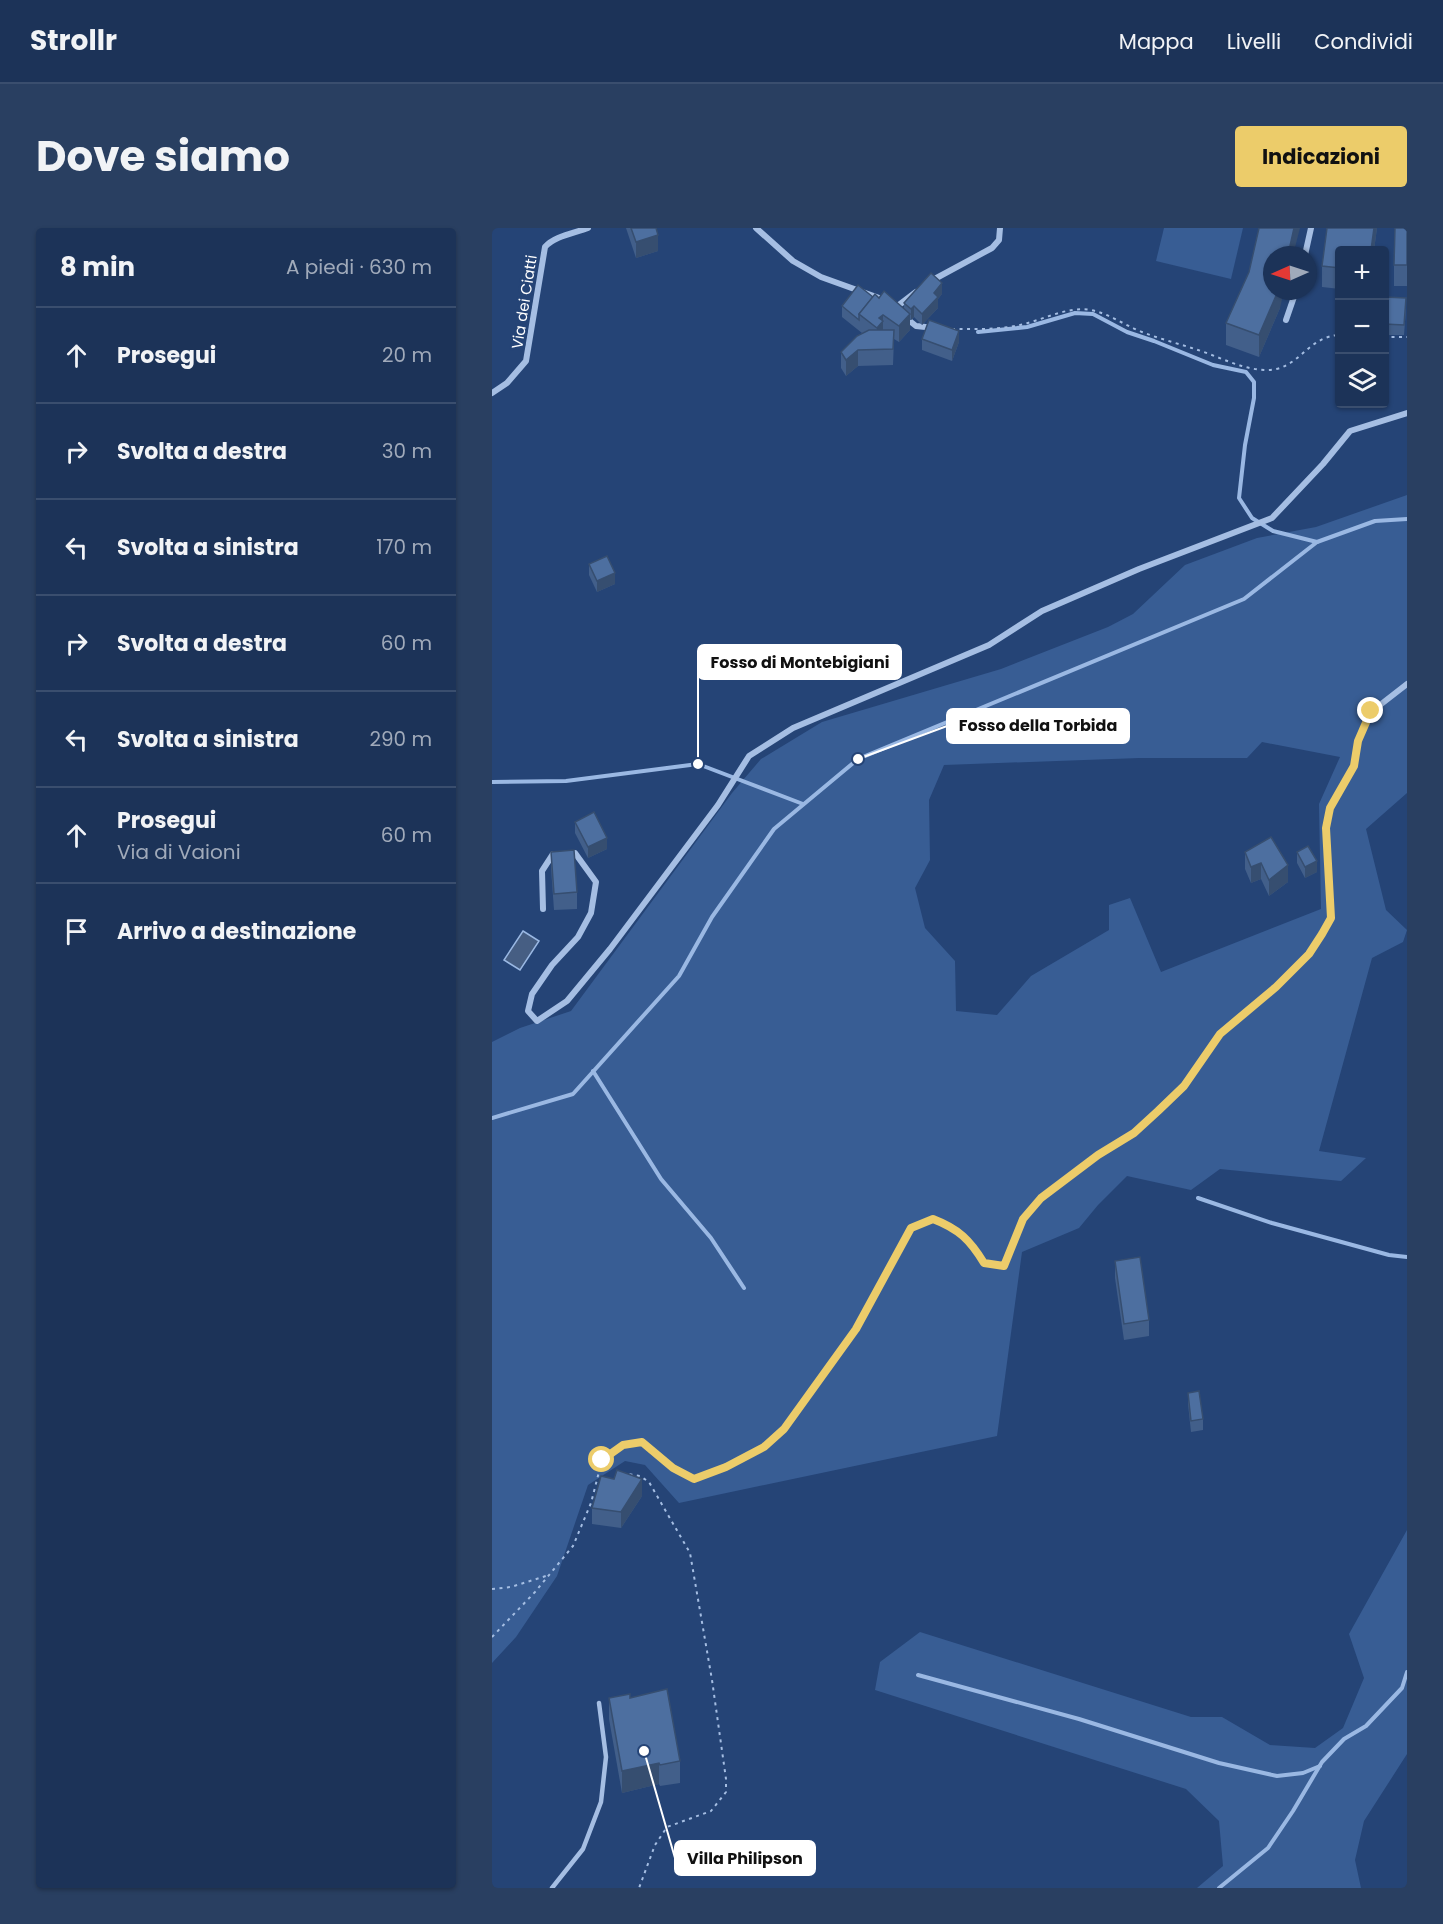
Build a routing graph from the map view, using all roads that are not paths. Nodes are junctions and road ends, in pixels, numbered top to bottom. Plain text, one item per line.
1 (588, 228) edge
2 (756, 228) edge
3 (1000, 228) edge
4 (1311, 228) edge
5 (1307, 246) edge
6 (1293, 300) edge
7 (895, 308) junction
8 (1287, 320) dead end
9 (952, 329) edge
10 (492, 393) edge
11 (1407, 413) edge
12 (1407, 684) edge
13 (543, 909) dead end
14 (1134, 1133) road end
15 (599, 1703) dead end
16 (552, 1888) edge

1 - 10 street, Via dei Ciatti
2 - 7 street
3 - 7 street
4 - 5 street
6 - 8 street
7 - 9 street
11 - 13 street
12 - 14 street
15 - 16 lane

